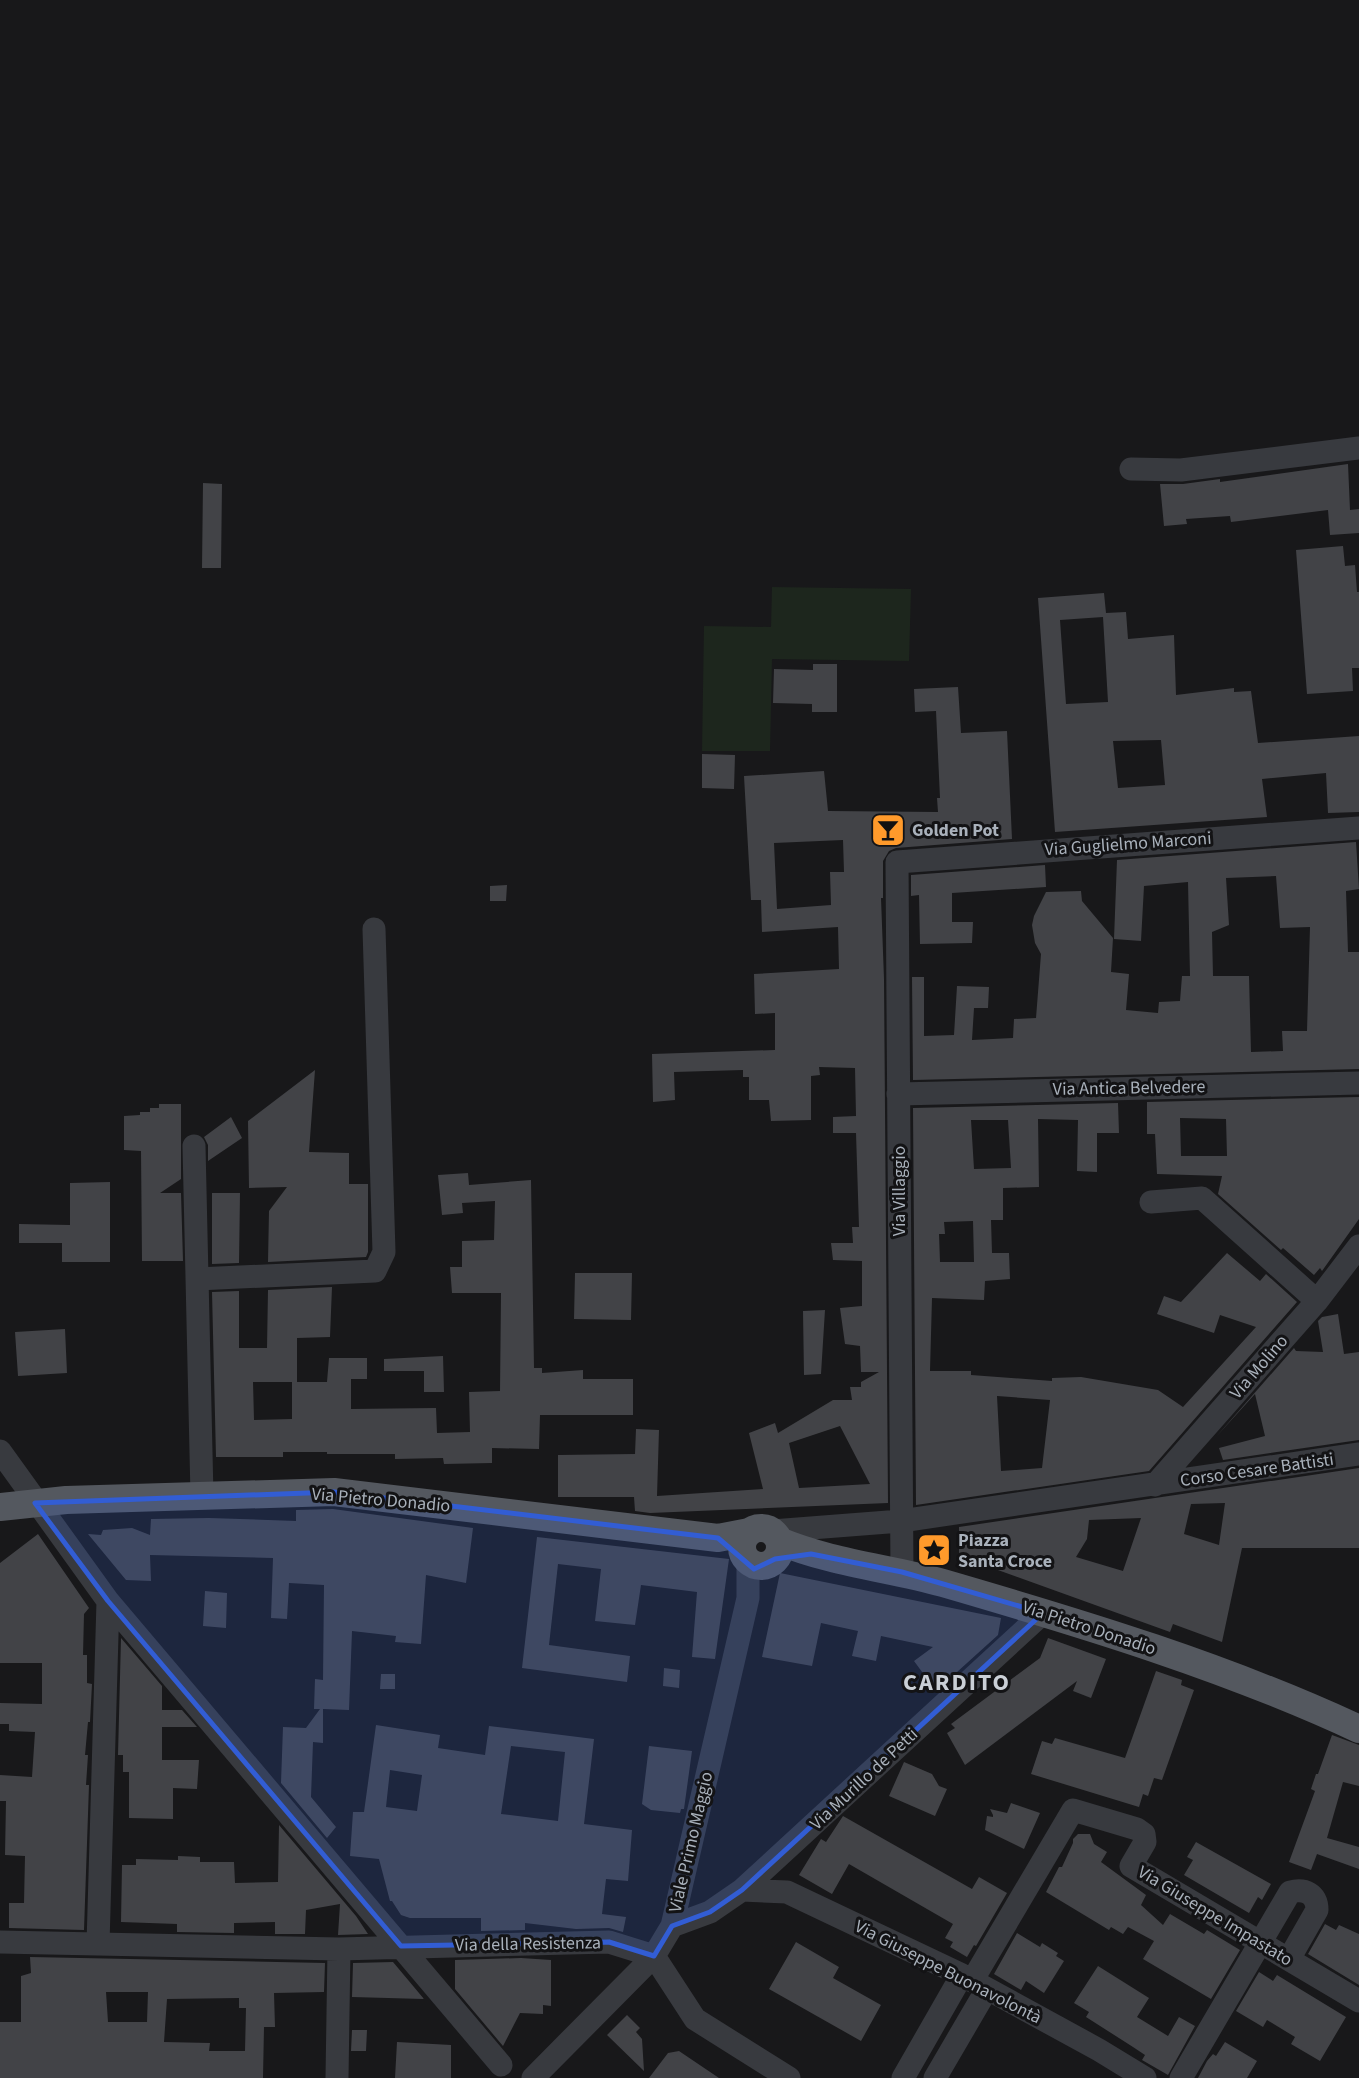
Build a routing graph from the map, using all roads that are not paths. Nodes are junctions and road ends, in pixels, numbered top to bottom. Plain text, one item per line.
1 (1359, 448) edge
2 (1131, 469) dead end
3 (1359, 828) edge
4 (897, 862) joint
5 (374, 929) dead end
6 (1359, 1083) edge
7 (898, 1094) junction
8 (194, 1146) dead end
9 (1152, 1202) dead end
10 (1359, 1246) edge
11 (197, 1279) junction
12 (1317, 1301) junction
13 (0, 1451) edge
14 (1359, 1454) edge
15 (1155, 1485) junction
16 (202, 1496) junction
17 (35, 1503) junction
18 (0, 1507) edge
19 (901, 1521) junction
20 (762, 1549) junction
21 (902, 1572) junction
22 (108, 1601) junction
23 (1043, 1613) junction
24 (1359, 1729) edge
25 (742, 1890) junction
26 (672, 1926) junction
27 (0, 1942) edge
28 (1260, 1943) junction
29 (98, 1944) junction
30 (401, 1946) junction
31 (339, 1949) junction
32 (654, 1956) junction
33 (1289, 1959) junction
34 (973, 1982) junction
35 (1359, 2001) edge
36 (501, 2065) dead end
37 (337, 2078) edge
38 (533, 2078) edge
39 (789, 2078) edge
40 (903, 2078) edge
41 (935, 2078) edge
42 (1145, 2078) edge
43 (1181, 2078) edge

1 - 2 street
3 - 4 street, Via Guglielmo Marconi
4 - 7 street, Via Villaggio
5 - 11 street
6 - 7 street, Via Antica Belvedere
7 - 19 street, Via Villaggio
8 - 11 street
9 - 12 street
10 - 12 street, Via Molino
11 - 16 street
12 - 15 street, Via Molino
13 - 17 street
14 - 15 street, Corso Cesare Battisti
15 - 19 street, Corso Cesare Battisti
16 - 17 main road, Via Pietro Donadio
16 - 20 main road, Via Pietro Donadio
17 - 18 main road, Via Pietro Donadio
17 - 22 street
19 - 20 street, Corso Cesare Battisti
19 - 21 street, Via Villaggio
20 - 21 main road, Via Pietro Donadio
20 - 26 street, Viale Primo Maggio
21 - 23 main road, Via Pietro Donadio
22 - 29 street
22 - 30 street
23 - 24 main road, Via Pietro Donadio
23 - 25 street, Via Murillo de Petti
25 - 26 street, Via Murillo de Petti
25 - 34 street, Via Giuseppe Buonavolontà
26 - 32 street, Viale Primo Maggio
27 - 29 street, Via della Resistenza
28 - 33 street, Via Giuseppe Impastato
28 - 33 street
28 - 34 street, Via Giuseppe Impastato
28 - 43 street
29 - 31 street, Via della Resistenza
30 - 31 street, Via della Resistenza
30 - 32 street, Via della Resistenza
30 - 36 street
31 - 37 street
32 - 38 street, Viale Primo Maggio
32 - 39 street
33 - 35 street, Via Giuseppe Impastato
34 - 40 street
34 - 41 street
34 - 42 street, Via Giuseppe Buonavolontà

